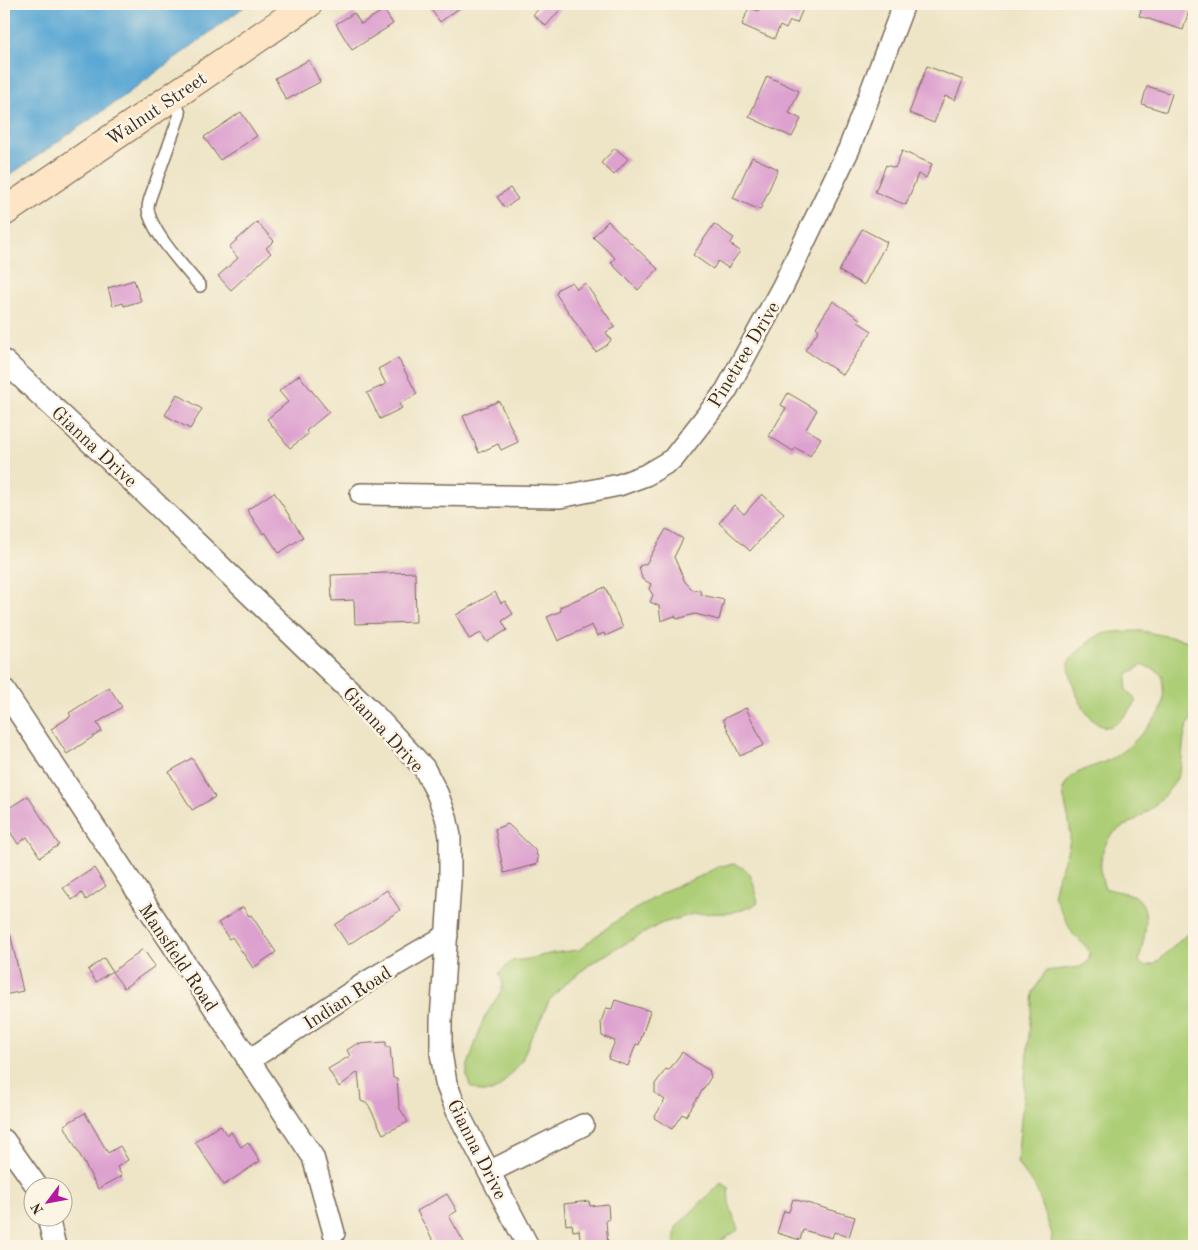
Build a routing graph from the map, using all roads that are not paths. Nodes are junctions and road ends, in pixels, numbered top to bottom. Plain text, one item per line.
1 (308, 4) edge
2 (904, 4) edge
3 (174, 96) junction
4 (4, 212) edge
5 (200, 286) dead end
6 (4, 361) edge
7 (361, 494) dead end
8 (4, 690) edge
9 (447, 935) junction
10 (248, 1061) junction
11 (583, 1125) dead end
12 (4, 1140) edge
13 (489, 1172) junction
14 (31, 1178) edge
15 (50, 1228) edge
16 (334, 1233) dead end
17 (55, 1246) edge
18 (528, 1246) edge

1 - 3 main road, Walnut Street
2 - 7 street, Pinetree Drive
3 - 4 main road, Walnut Street
3 - 5 lane
6 - 9 street, Gianna Drive
8 - 10 street, Mansfield Road
9 - 10 street, Indian Road
9 - 13 street, Gianna Drive
10 - 16 street, Mansfield Road
11 - 13 street
12 - 14 street
13 - 18 street, Gianna Drive
15 - 17 street

